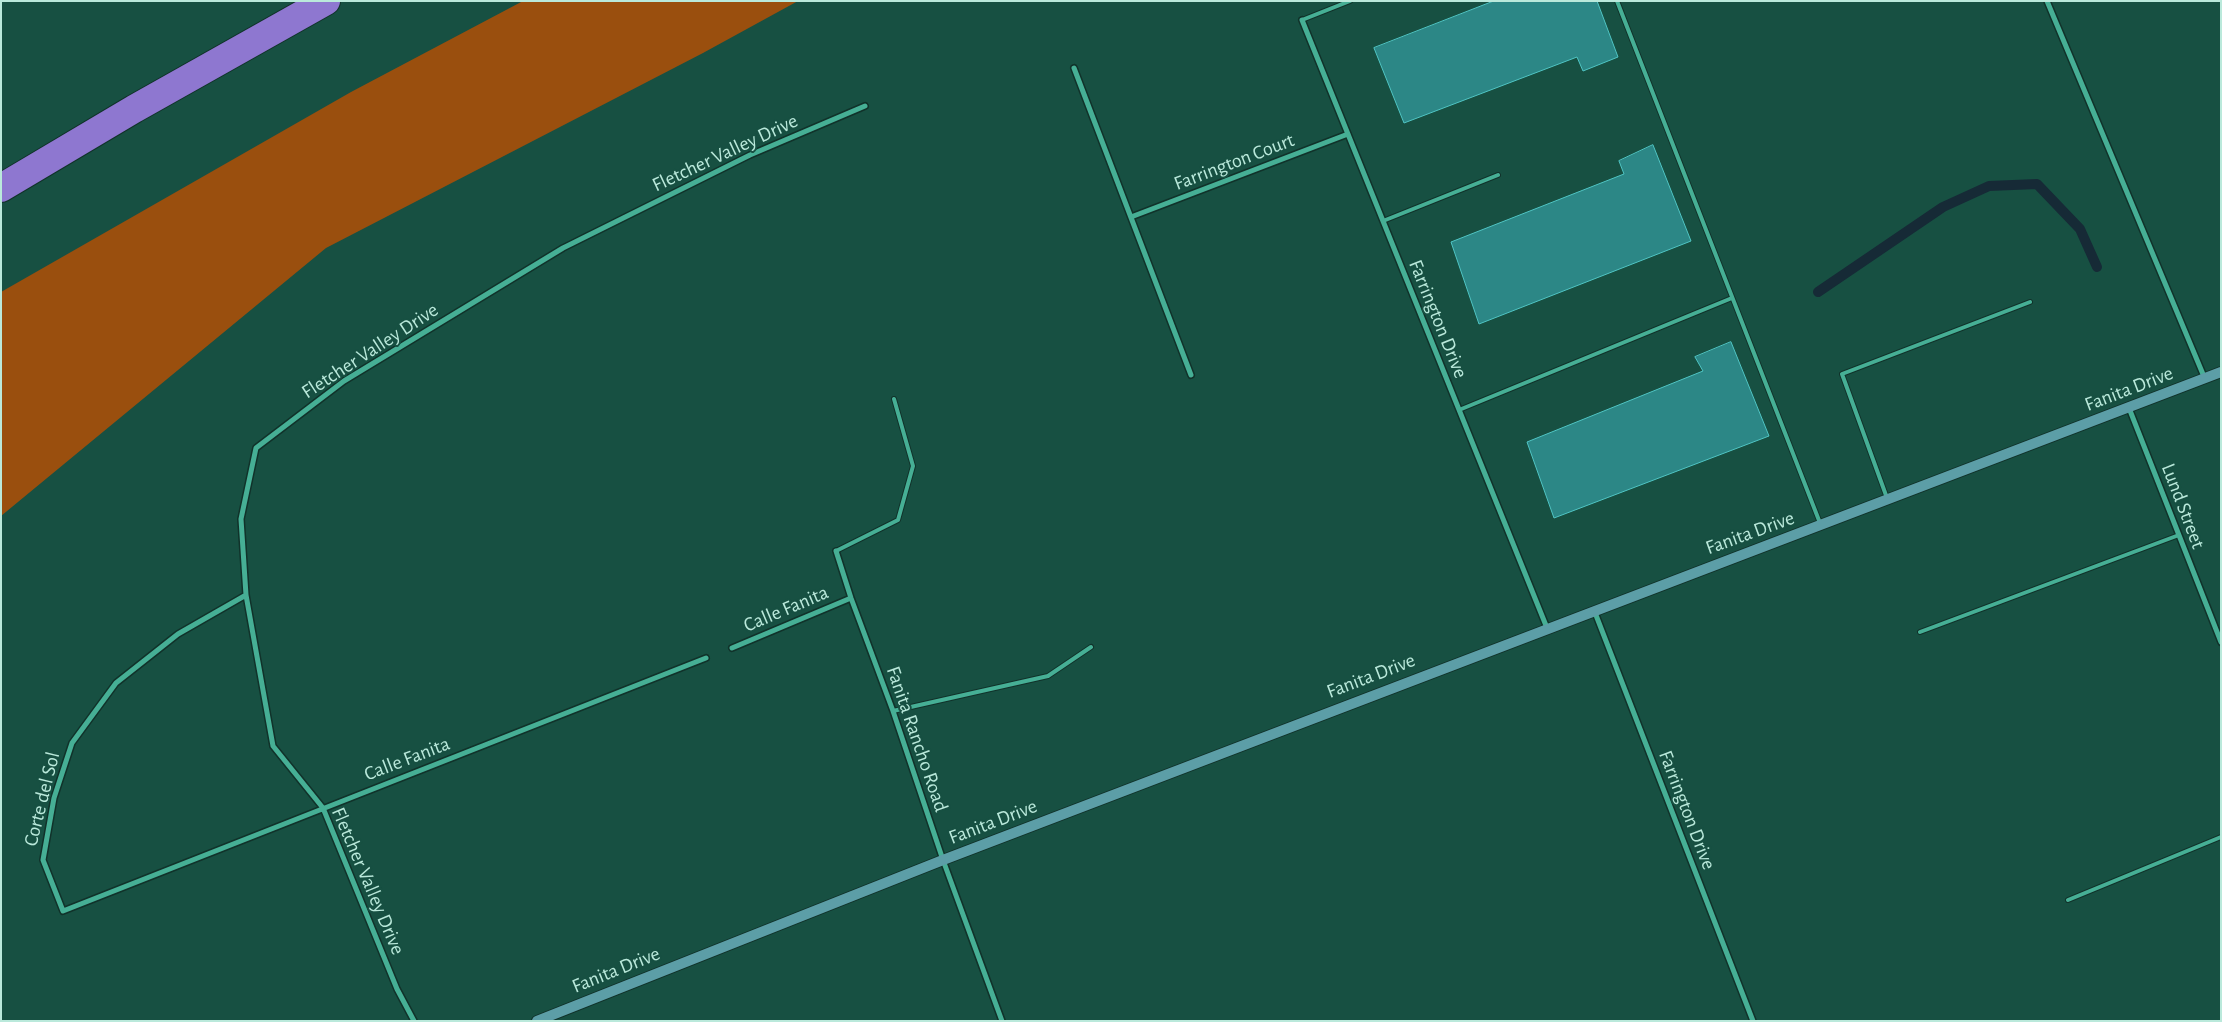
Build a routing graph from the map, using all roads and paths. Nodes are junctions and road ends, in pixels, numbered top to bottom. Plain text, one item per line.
1 (326, 1) edge
2 (1350, 1) edge
3 (1617, 1) edge
4 (2047, 1) edge
5 (1302, 20) joint
6 (1074, 68) dead end
7 (865, 106) dead end
8 (1348, 134) junction
9 (1498, 176) dead end
10 (1, 188) edge
11 (1131, 217) junction
12 (1382, 221) junction
13 (1732, 298) junction
14 (2030, 302) dead end
15 (2221, 372) edge
16 (1191, 375) dead end
17 (2204, 379) junction
18 (894, 399) dead end
19 (2129, 408) junction
20 (1459, 410) junction
21 (1888, 500) junction
22 (1821, 525) junction
23 (2179, 535) junction
24 (836, 551) joint
25 (246, 595) junction
26 (851, 598) junction
27 (1594, 610) junction
28 (1546, 628) junction
29 (1920, 632) dead end
30 (2221, 642) edge
31 (1091, 647) dead end
32 (732, 648) dead end
33 (706, 658) dead end
34 (893, 711) junction
35 (323, 808) junction
36 (2221, 838) edge
37 (943, 860) junction
38 (2068, 900) dead end
39 (62, 911) joint
40 (414, 1021) edge
41 (537, 1021) edge
42 (1002, 1021) edge
43 (1753, 1021) edge

1 - 10 highway
2 - 5 lane
3 - 13 lane
4 - 17 street
5 - 8 street, Farrington Drive
6 - 11 street
7 - 25 street, Fletcher Valley Drive
8 - 11 street, Farrington Court
8 - 12 street, Farrington Drive
9 - 12 lane
11 - 16 street
12 - 20 street, Farrington Drive
13 - 20 lane
13 - 22 lane
14 - 21 lane
15 - 17 main road, Fanita Drive
17 - 19 main road, Fanita Drive
18 - 24 lane
19 - 21 main road, Fanita Drive
19 - 23 street, Lund Street
20 - 28 street, Farrington Drive
21 - 22 main road, Fanita Drive
22 - 27 main road, Fanita Drive
23 - 29 lane
23 - 30 street, Lund Street
24 - 26 street, Fanita Rancho Road
25 - 35 street, Fletcher Valley Drive
25 - 39 street, Corte del Sol
26 - 32 street, Calle Fanita
26 - 34 street, Fanita Rancho Road
27 - 28 main road, Fanita Drive
27 - 43 street, Farrington Drive
28 - 37 main road, Fanita Drive
31 - 34 lane
33 - 35 street, Calle Fanita
34 - 37 street, Fanita Rancho Road
35 - 39 street, Calle Fanita
35 - 40 street, Fletcher Valley Drive
36 - 38 lane
37 - 41 main road, Fanita Drive
37 - 42 street, Fanita Rancho Road

